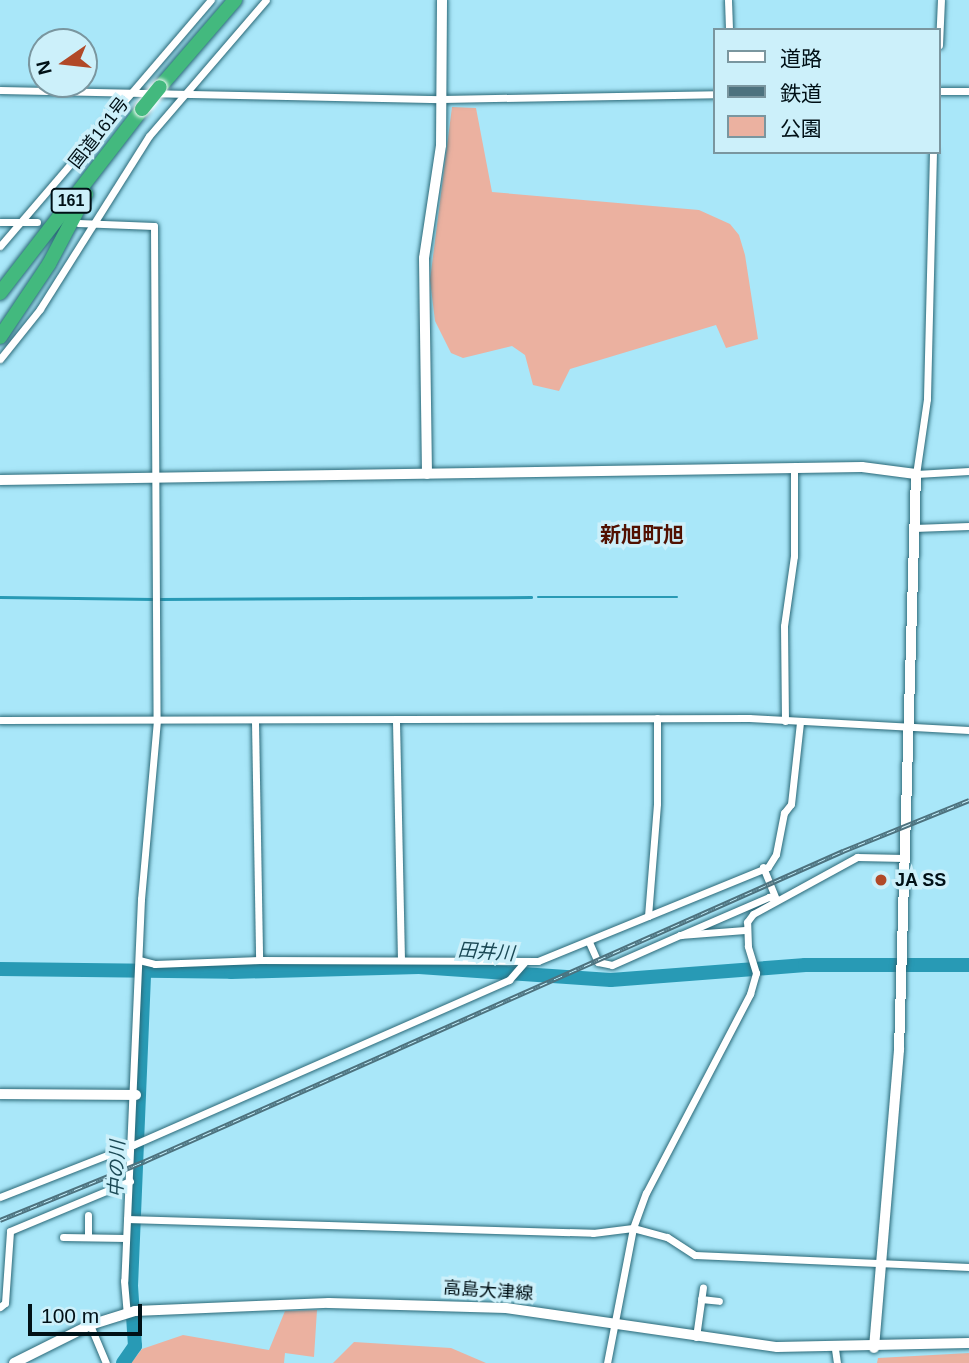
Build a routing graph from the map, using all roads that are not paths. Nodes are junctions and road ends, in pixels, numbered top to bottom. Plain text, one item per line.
1 (211, 0) edge
2 (235, 0) edge
3 (266, 0) edge
4 (442, 0) edge
5 (728, 0) edge
6 (941, 0) edge
7 (729, 28) edge
8 (940, 28) edge
9 (0, 90) edge
10 (941, 91) edge
11 (969, 91) edge
12 (132, 92) junction
13 (183, 93) junction
14 (713, 94) edge
15 (442, 99) junction
16 (113, 146) junction
17 (933, 154) edge
18 (0, 222) edge
19 (20, 222) junction
20 (37, 222) dead end
21 (78, 223) dead end
22 (90, 224) junction
23 (0, 246) edge
24 (0, 281) edge
25 (0, 293) edge
26 (0, 337) edge
27 (0, 359) edge
28 (794, 467) junction
29 (969, 471) edge
30 (427, 474) junction
31 (916, 474) junction
32 (155, 478) junction
33 (0, 480) edge
34 (969, 526) edge
35 (914, 528) junction
36 (657, 718) junction
37 (0, 720) edge
38 (158, 720) junction
39 (785, 720) junction
40 (396, 721) junction
41 (255, 722) junction
42 (800, 723) junction
43 (906, 726) junction
44 (969, 730) edge
45 (904, 858) junction
46 (763, 867) junction
47 (776, 900) junction
48 (648, 916) junction
49 (745, 930) junction
50 (680, 935) junction
51 (589, 942) junction
52 (139, 960) junction
53 (259, 960) junction
54 (401, 960) junction
55 (522, 965) junction
56 (0, 1094) edge
57 (136, 1095) junction
58 (133, 1145) junction
59 (130, 1181) junction
60 (0, 1197) edge
61 (88, 1215) dead end
62 (127, 1219) junction
63 (633, 1228) junction
64 (63, 1237) dead end
65 (88, 1237) junction
66 (126, 1238) junction
67 (880, 1262) junction
68 (969, 1267) edge
69 (703, 1287) dead end
70 (701, 1299) junction
71 (719, 1301) dead end
72 (0, 1307) edge
73 (130, 1312) junction
74 (615, 1324) junction
75 (90, 1325) junction
76 (696, 1338) junction
77 (969, 1343) edge
78 (874, 1348) junction
79 (835, 1349) junction
80 (14, 1363) edge
81 (106, 1363) edge
82 (607, 1363) edge
83 (837, 1363) edge

1 - 12 street
2 - 16 highway, 国道161号 / 161, bridge
3 - 13 street
4 - 15 street
5 - 7 street
6 - 8 street
9 - 12 street
10 - 11 street
12 - 13 street
12 - 19 street
13 - 15 street
13 - 22 street
14 - 15 street
15 - 30 street
16 - 24 highway
16 - 25 highway, 国道161号 / 161
16 - 26 highway
17 - 31 street
18 - 19 street
19 - 20 street
19 - 23 street
21 - 22 street
22 - 27 street
22 - 32 street
28 - 30 street
28 - 31 street
28 - 39 street
29 - 31 street
30 - 32 street
31 - 35 street
32 - 33 street
32 - 38 street
34 - 35 street
35 - 43 street
36 - 39 street
36 - 40 street
36 - 48 street
37 - 38 street
38 - 41 street
38 - 52 street
39 - 42 street
40 - 41 street
40 - 54 street
41 - 53 street
42 - 43 street
42 - 46 street
43 - 44 street
43 - 45 street
45 - 47 street
45 - 67 street
46 - 47 street
46 - 48 street
47 - 49 street
47 - 50 street
48 - 51 street
49 - 50 street
49 - 63 street
50 - 51 street
51 - 55 street
52 - 53 street
52 - 57 street
53 - 54 street
54 - 55 street
55 - 58 street
56 - 57 street
57 - 58 street
58 - 59 street
58 - 60 street
59 - 62 street
59 - 72 street
61 - 65 street
62 - 63 street
62 - 66 street
63 - 67 street
63 - 74 street
64 - 65 street
65 - 66 street
66 - 73 street
67 - 68 street
67 - 78 street
69 - 70 street
70 - 71 street
70 - 76 street
73 - 74 street, 高島大津線
73 - 75 street, 高島大津線
74 - 76 street, 高島大津線
74 - 82 street
75 - 80 street, 高島大津線
75 - 81 street
76 - 79 street, 高島大津線
77 - 78 street, 高島大津線
78 - 79 street, 高島大津線
79 - 83 street

